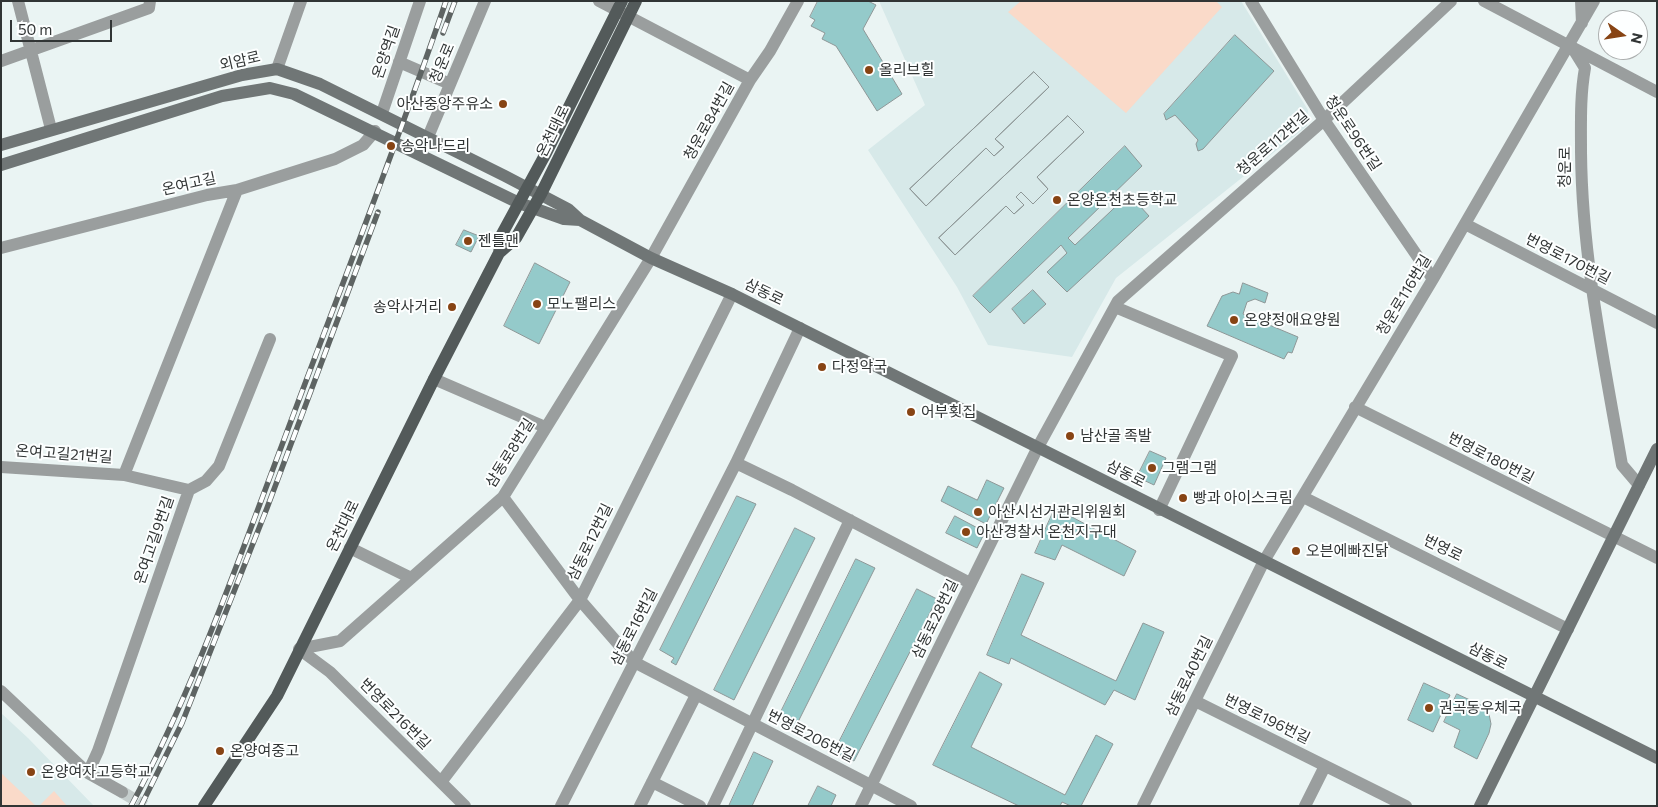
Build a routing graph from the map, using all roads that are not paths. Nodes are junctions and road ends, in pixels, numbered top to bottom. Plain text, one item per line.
1 (18, 1) edge
2 (150, 1) edge
3 (301, 1) edge
4 (420, 1) edge
5 (485, 1) edge
6 (599, 1) edge
7 (636, 1) edge
8 (798, 1) edge
9 (1250, 1) edge
10 (1451, 1) edge
11 (1484, 1) edge
12 (1581, 1) edge
13 (1594, 1) edge
14 (623, 9) edge
15 (1582, 22) junction
16 (1570, 46) junction
17 (31, 50) junction
18 (1, 61) edge
19 (399, 62) junction
20 (277, 69) junction
21 (750, 80) junction
22 (450, 84) junction
23 (1657, 92) edge
24 (382, 113) junction
25 (1324, 120) junction
26 (52, 129) junction
27 (375, 132) junction
28 (428, 138) junction
29 (1, 145) edge
30 (1, 165) edge
31 (528, 188) junction
32 (237, 190) junction
33 (541, 194) junction
34 (519, 203) junction
35 (533, 209) junction
36 (580, 220) junction
37 (1465, 224) junction
38 (1, 248) edge
39 (499, 253) junction
40 (651, 258) junction
41 (1432, 279) junction
42 (1591, 289) junction
43 (732, 294) junction
44 (1115, 307) junction
45 (1657, 323) edge
46 (800, 328) junction
47 (270, 339) dead end
48 (434, 379) junction
49 (1355, 408) junction
50 (546, 427) junction
51 (1038, 447) junction
52 (1657, 449) edge
53 (736, 464) junction
54 (1, 467) edge
55 (124, 474) junction
56 (1639, 485) junction
57 (189, 490) junction
58 (503, 497) junction
59 (1303, 497) junction
60 (1160, 510) junction
61 (850, 520) junction
62 (1613, 537) junction
63 (350, 548) junction
64 (1657, 558) edge
65 (1264, 561) junction
66 (411, 578) junction
67 (970, 583) junction
68 (580, 600) junction
69 (1568, 628) junction
70 (299, 649) junction
71 (634, 662) junction
72 (1, 691) edge
73 (696, 695) junction
74 (1534, 697) junction
75 (1194, 701) junction
76 (752, 724) junction
77 (1657, 758) edge
78 (1325, 766) junction
79 (88, 773) junction
80 (442, 782) junction
81 (652, 782) junction
82 (871, 785) junction
83 (122, 792) tunnel mouth
84 (204, 806) edge
85 (465, 806) edge
86 (561, 806) edge
87 (640, 806) edge
88 (700, 806) edge
89 (713, 806) edge
90 (861, 806) edge
91 (911, 806) edge
92 (1143, 806) edge
93 (1305, 806) edge
94 (1406, 806) edge
95 (1480, 806) edge

1 - 17 street
2 - 17 street
3 - 20 street
4 - 19 street, 온양역길
5 - 22 street, 청운로
6 - 14 street
7 - 14 main road, 온천대로
8 - 21 street, 청운로84번길
9 - 25 street, 청운로96번길
10 - 25 street, 청운로112번길
11 - 16 street
12 - 15 street
13 - 15 street, 청운로116번길
14 - 21 street
14 - 31 main road, 온천대로
14 - 33 main road, 온천대로
15 - 16 street, 청운로116번길
16 - 23 street
16 - 37 street, 청운로116번길
16 - 42 street, 청운로
17 - 18 street
17 - 26 street
19 - 22 street
19 - 24 street, 온양역길
20 - 24 street, 외암로
20 - 26 street, 외암로
21 - 40 street, 청운로84번길
22 - 28 street, 청운로
24 - 28 street, 외암로
25 - 41 street, 청운로96번길
25 - 44 street, 청운로112번길
26 - 29 street, 외암로
27 - 30 street, 외암로
27 - 32 street, 온여고길
27 - 34 street, 외암로
28 - 31 street, 외암로
31 - 33 street, 외암로
31 - 34 main road, 온천대로
32 - 38 street, 온여고길
32 - 55 street
33 - 35 main road, 온천대로
33 - 36 street, 삼동로
34 - 35 street, 외암로
34 - 39 main road, 온천대로
35 - 36 street, 삼동로
35 - 39 main road, 온천대로
36 - 40 street, 삼동로
37 - 41 street, 청운로116번길
37 - 42 street, 번영로170번길
39 - 48 main road, 온천대로
40 - 43 street, 삼동로
40 - 50 street, 삼동로8번길
41 - 49 street, 청운로116번길
42 - 45 street, 번영로170번길
42 - 56 street
43 - 46 street, 삼동로
43 - 68 street, 삼동로12번길
44 - 51 street, 청운로112번길
44 - 60 street
46 - 51 street, 삼동로
46 - 53 street, 삼동로16번길
47 - 57 street
48 - 50 street
48 - 63 main road, 온천대로
49 - 59 street, 청운로116번길
49 - 62 street, 번영로180번길
50 - 58 street, 삼동로8번길
51 - 60 street, 삼동로
51 - 67 street, 삼동로28번길
52 - 56 street
53 - 61 street
53 - 71 street, 삼동로16번길
54 - 55 street, 온여고길21번길
55 - 57 street, 온여고길9번길
56 - 62 street
57 - 79 street, 온여고길9번길
58 - 66 street, 삼동로8번길
58 - 68 street, 번영로206번길
59 - 65 street, 청운로116번길
59 - 69 street, 번영로
60 - 65 street, 삼동로
61 - 67 street
61 - 76 street
62 - 64 street, 번영로180번길
62 - 69 street
63 - 66 street
63 - 70 main road, 온천대로
65 - 74 street, 삼동로
65 - 75 street, 삼동로40번길
66 - 70 street, 삼동로8번길
67 - 82 street, 삼동로28번길
68 - 71 street, 번영로206번길
68 - 80 street, 삼동로12번길
69 - 74 street
70 - 80 street, 번영로216번길
70 - 84 main road, 온천대로
71 - 73 street, 번영로206번길
71 - 86 street, 삼동로16번길
72 - 79 street
73 - 76 street, 번영로206번길
73 - 81 street
74 - 77 street, 삼동로
74 - 95 street
75 - 78 street, 번영로196번길
75 - 92 street, 삼동로40번길
76 - 82 street, 번영로206번길
76 - 89 street
78 - 93 street
78 - 94 street, 번영로196번길
79 - 83 street
80 - 85 street, 번영로216번길
81 - 87 street
81 - 88 street
82 - 90 street, 삼동로28번길
82 - 91 street, 번영로206번길

